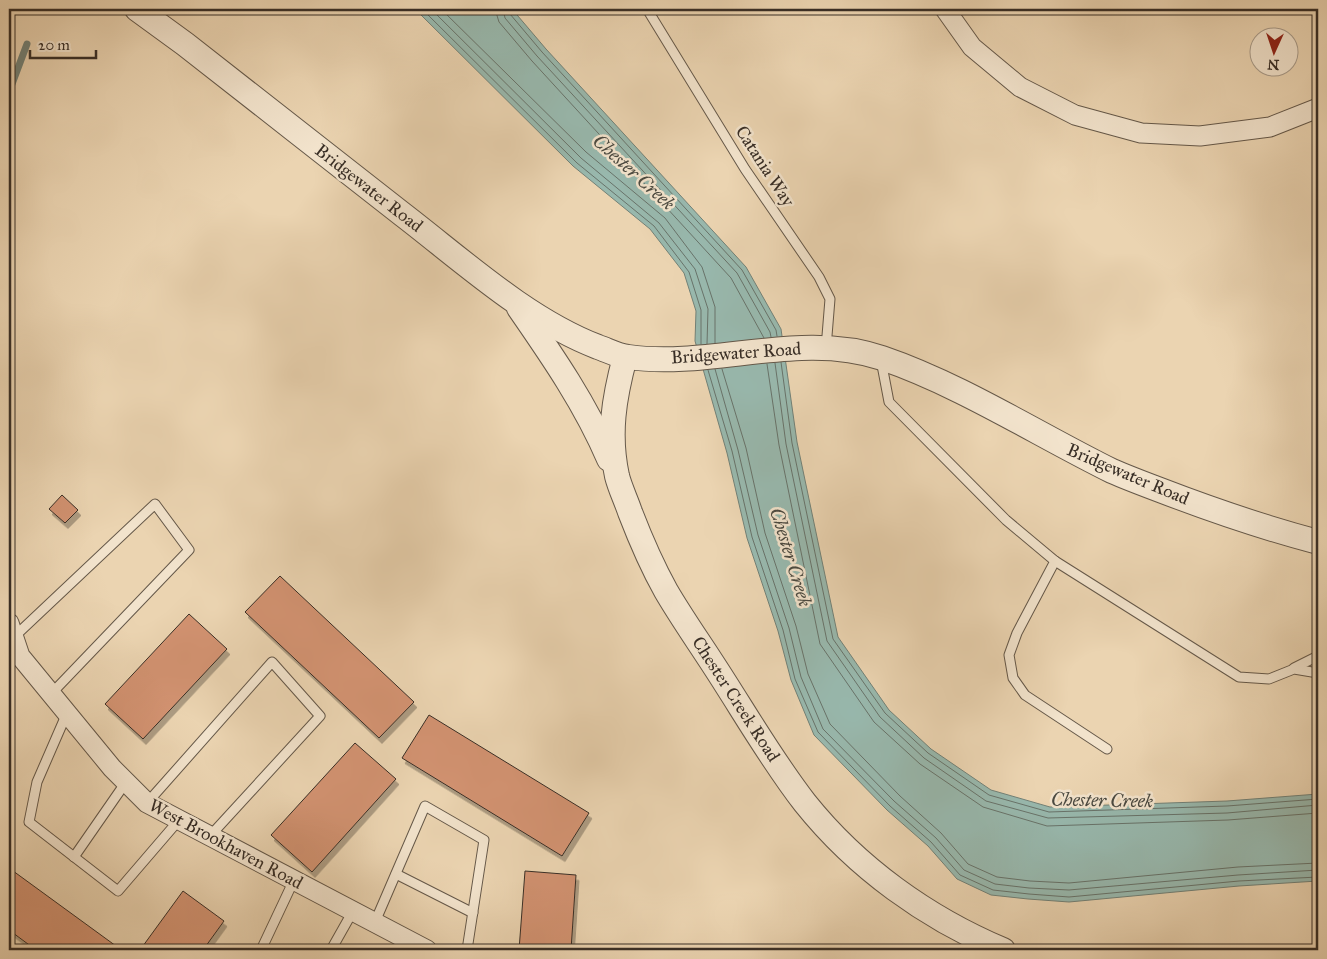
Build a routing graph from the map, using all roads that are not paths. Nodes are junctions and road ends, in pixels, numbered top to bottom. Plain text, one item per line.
1 (137, 9) edge
2 (647, 9) edge
3 (945, 9) edge
4 (1318, 108) edge
5 (514, 301) junction
6 (826, 348) junction
7 (625, 357) junction
8 (880, 357) junction
9 (617, 478) junction
10 (1318, 542) edge
11 (1056, 561) junction
12 (11, 630) edge
13 (1318, 656) edge
14 (1294, 668) junction
15 (1318, 673) edge
16 (51, 694) junction
17 (67, 713) junction
18 (1107, 749) dead end
19 (126, 782) junction
20 (147, 803) junction
21 (178, 820) junction
22 (210, 836) junction
23 (74, 857) junction
24 (396, 874) junction
25 (294, 880) junction
26 (353, 911) junction
27 (473, 913) junction
28 (375, 922) junction
29 (402, 944) edge
30 (261, 950) edge
31 (331, 950) edge
32 (427, 950) edge
33 (467, 950) edge
34 (1003, 950) edge

1 - 5 street, Bridgewater Road
2 - 6 lane, Catania Way
3 - 4 street
5 - 7 street, Bridgewater Road
5 - 9 street
6 - 7 street, Bridgewater Road
6 - 8 street, Bridgewater Road
7 - 9 street, Chester Creek Road
8 - 10 street, Bridgewater Road
8 - 11 lane
9 - 34 street, Chester Creek Road
11 - 14 lane
11 - 18 lane
12 - 16 street, West Brookhaven Road
12 - 16 lane
13 - 14 lane
14 - 15 lane
16 - 17 street, West Brookhaven Road
17 - 19 street, West Brookhaven Road
17 - 23 lane
19 - 20 street, West Brookhaven Road
19 - 23 lane
20 - 21 street, West Brookhaven Road
20 - 22 lane
21 - 22 street, West Brookhaven Road
21 - 23 lane
22 - 25 street, West Brookhaven Road
24 - 27 lane
24 - 27 lane
24 - 28 lane
25 - 26 street, West Brookhaven Road
25 - 30 lane
26 - 28 street, West Brookhaven Road
26 - 31 lane
27 - 33 lane
28 - 29 street, West Brookhaven Road
29 - 32 street, West Brookhaven Road

